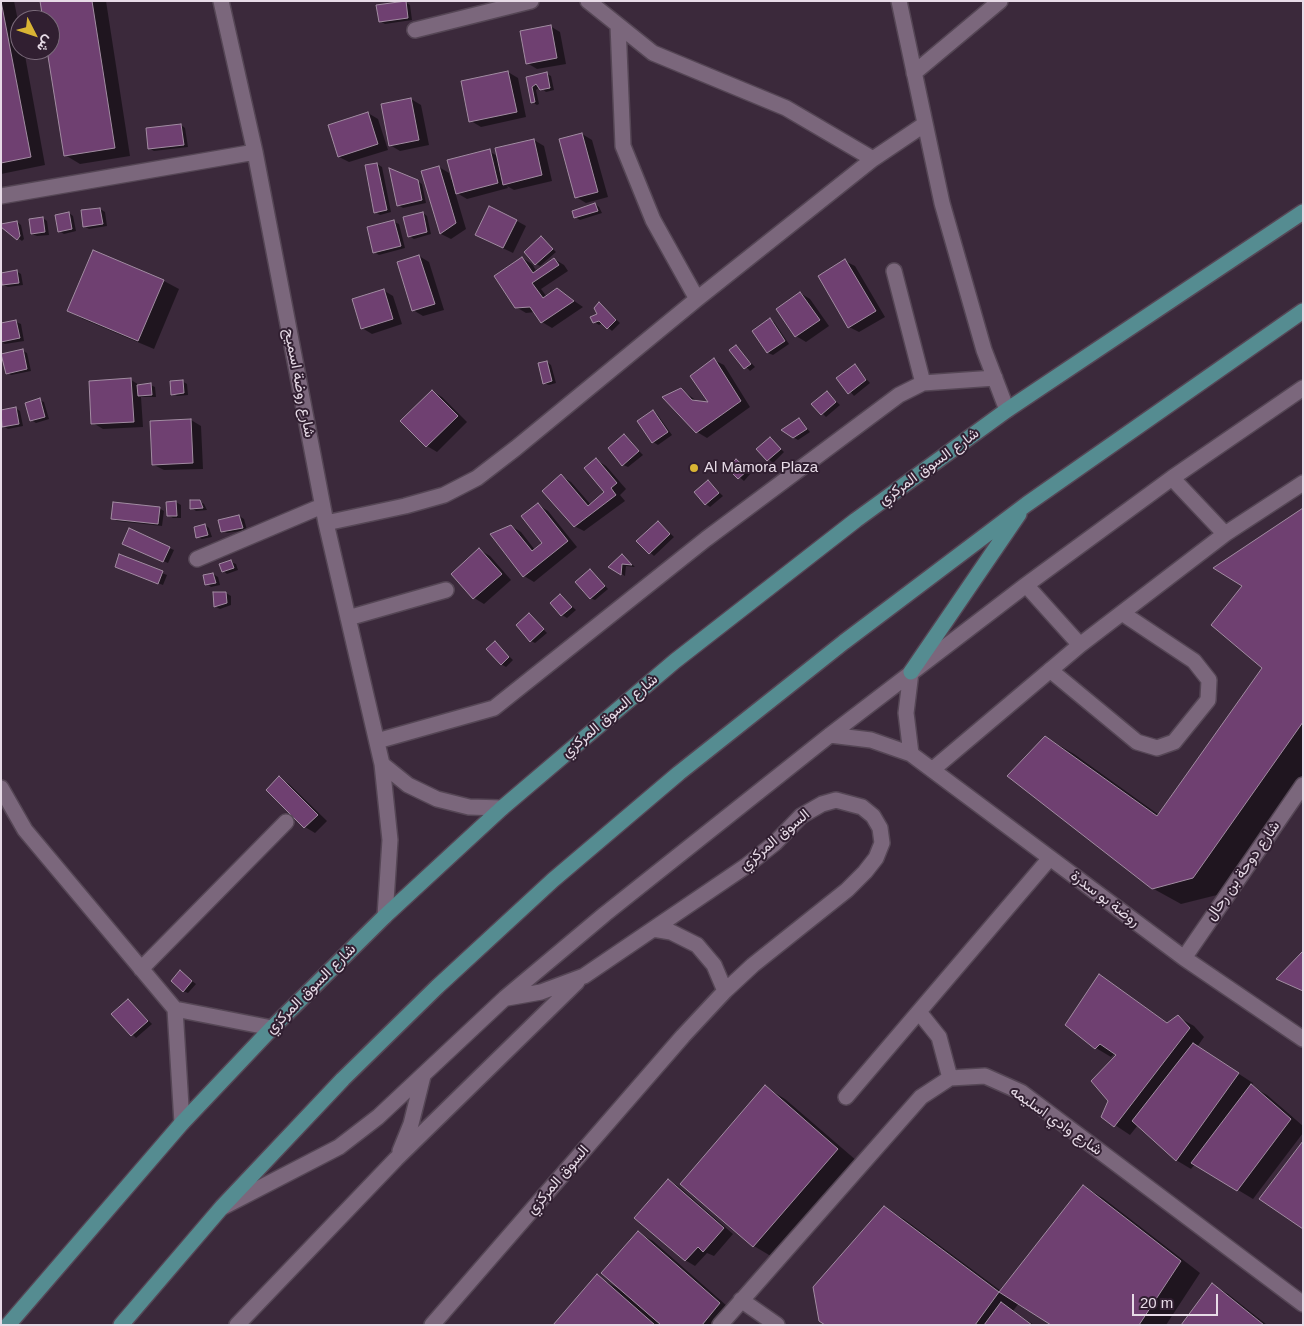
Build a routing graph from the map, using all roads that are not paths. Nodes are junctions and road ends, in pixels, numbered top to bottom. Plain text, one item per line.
1 (221, 1) edge
2 (531, 1) edge
3 (588, 1) edge
4 (899, 1) edge
5 (1000, 1) edge
6 (618, 25) junction
7 (415, 30) dead end
8 (914, 73) junction
9 (925, 124) junction
10 (256, 152) junction
11 (873, 160) junction
12 (1, 196) edge
13 (1303, 212) edge
14 (894, 271) dead end
15 (697, 299) junction
16 (1303, 311) edge
17 (995, 378) junction
18 (923, 383) junction
19 (1303, 388) edge
20 (1007, 410) junction
21 (1172, 478) junction
22 (1303, 483) edge
23 (1026, 504) junction
24 (322, 506) junction
25 (326, 523) junction
26 (1225, 534) junction
27 (197, 558) dead end
28 (1026, 584) junction
29 (446, 590) dead end
30 (1122, 613) junction
31 (348, 618) junction
32 (1080, 645) junction
33 (1050, 670) junction
34 (911, 672) junction
35 (830, 735) junction
36 (377, 741) junction
37 (911, 754) junction
38 (382, 764) junction
39 (932, 770) junction
40 (1303, 785) edge
41 (1, 788) edge
42 (502, 808) junction
43 (286, 822) dead end
44 (1050, 858) junction
45 (385, 916) junction
46 (653, 930) junction
47 (1184, 958) junction
48 (141, 969) junction
49 (584, 976) junction
50 (725, 991) junction
51 (505, 998) junction
52 (175, 1009) junction
53 (919, 1012) junction
54 (272, 1028) junction
55 (1303, 1039) edge
56 (423, 1076) junction
57 (950, 1078) junction
58 (846, 1097) dead end
59 (182, 1123) junction
60 (396, 1159) junction
61 (222, 1207) junction
62 (741, 1300) junction
63 (1303, 1304) edge
64 (8, 1325) edge
65 (121, 1325) edge
66 (237, 1325) edge
67 (432, 1325) edge
68 (720, 1325) edge
69 (776, 1325) edge

1 - 10 street, شارع روضة اسميح
2 - 7 street
3 - 6 street
4 - 8 street
5 - 8 street
6 - 11 street
6 - 15 street
8 - 9 street
9 - 11 street
9 - 17 street
10 - 12 street
10 - 24 street, شارع روضة اسميح
11 - 15 street
13 - 20 main road, شارع السوق المركزي
14 - 18 street
15 - 25 street
16 - 23 main road
17 - 18 street
17 - 20 street
18 - 36 street
19 - 21 street
20 - 42 main road, شارع السوق المركزي
21 - 26 street
21 - 28 street
22 - 26 street
23 - 34 main road
23 - 61 main road
24 - 25 street, شارع روضة اسميح
24 - 27 street
25 - 31 street, شارع روضة اسميح
26 - 30 street
28 - 32 street
28 - 34 street
29 - 31 street
30 - 32 street
30 - 33 street
31 - 36 street, شارع روضة اسميح
32 - 33 street
33 - 39 street
34 - 35 street
34 - 37 street
35 - 37 street, روضة بو سدرة
35 - 51 street
36 - 38 street, شارع روضة اسميح
37 - 39 street, روضة بو سدرة
38 - 42 street
38 - 45 street, شارع روضة اسميح
39 - 44 street, روضة بو سدرة
40 - 47 street, شارع دوحة بن رحال
41 - 48 street
42 - 45 main road, شارع السوق المركزي
43 - 48 street
44 - 47 street, روضة بو سدرة
44 - 53 street
45 - 54 main road, شارع السوق المركزي
46 - 49 street, السوق المركزي
46 - 50 street
46 - 50 street, السوق المركزي
47 - 55 street, روضة بو سدرة
48 - 52 street
49 - 51 street, السوق المركزي
49 - 60 street
50 - 67 street, السوق المركزي
51 - 56 street
52 - 54 street
52 - 59 street
53 - 57 street
53 - 58 street
54 - 59 main road, شارع السوق المركزي
56 - 60 street
56 - 61 street
57 - 62 street
57 - 63 street, شارع وادي اسليمه
59 - 64 main road, شارع السوق المركزي
60 - 66 street
61 - 65 main road
62 - 68 street
62 - 69 street

